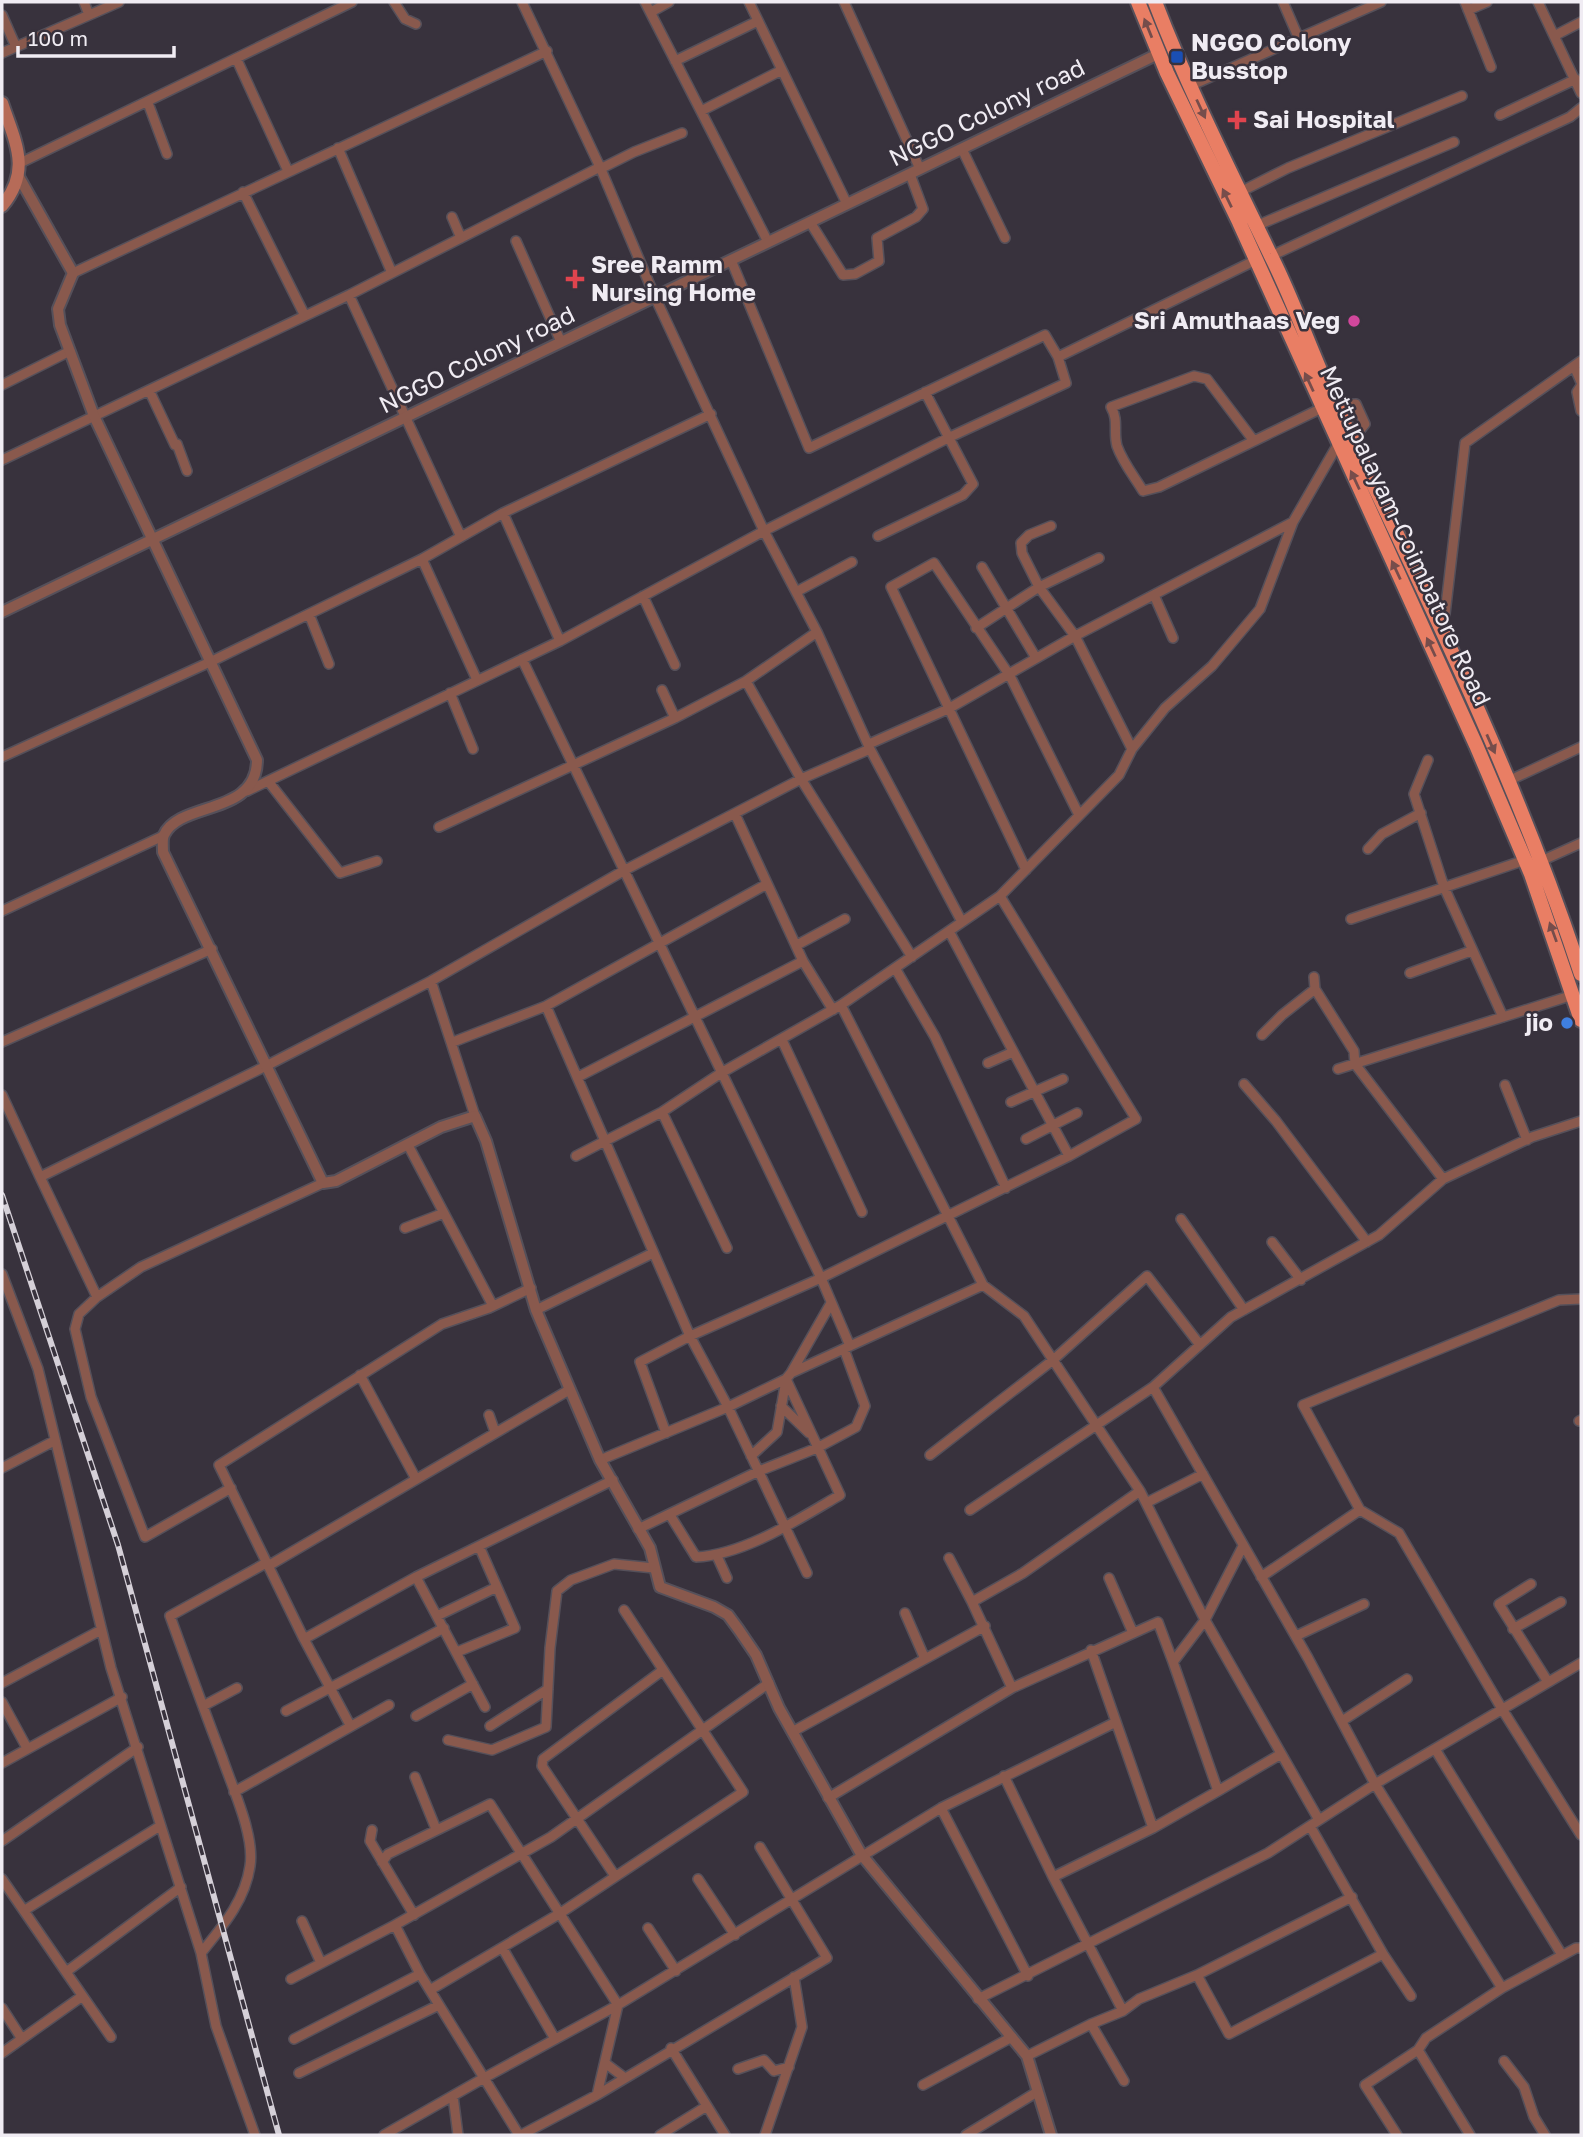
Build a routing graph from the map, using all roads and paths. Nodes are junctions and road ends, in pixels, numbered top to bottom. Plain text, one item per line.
1 (84, 2) edge
2 (120, 2) edge
3 (352, 2) edge
4 (394, 2) edge
5 (522, 2) edge
6 (645, 2) edge
7 (669, 2) edge
8 (749, 2) edge
9 (845, 2) edge
10 (1138, 2) edge
11 (1155, 2) edge
12 (1283, 2) edge
13 (1381, 2) edge
14 (1487, 2) edge
15 (1538, 2) edge
16 (1467, 6) edge
17 (651, 12) junction
18 (2, 15) edge
19 (89, 15) junction
20 (758, 20) junction
21 (1581, 22) edge
22 (416, 24) dead end
23 (1556, 35) junction
24 (1299, 38) junction
25 (16, 47) junction
26 (1172, 47) junction
27 (547, 51) junction
28 (2, 54) edge
29 (1158, 54) junction
30 (237, 60) junction
31 (676, 61) junction
32 (1491, 67) dead end
33 (782, 70) junction
34 (1190, 86) junction
35 (1579, 86) edge
36 (1462, 96) dead end
37 (2, 103) edge
38 (148, 103) junction
39 (1581, 108) edge
40 (701, 111) junction
41 (1500, 115) dead end
42 (681, 133) dead end
43 (1454, 142) dead end
44 (338, 148) junction
45 (962, 149) junction
46 (167, 154) dead end
47 (20, 163) junction
48 (600, 168) junction
49 (288, 171) junction
50 (915, 171) junction
51 (19, 177) junction
52 (243, 192) junction
53 (1240, 192) junction
54 (847, 204) junction
55 (2, 206) edge
56 (452, 218) dead end
57 (810, 222) junction
58 (1256, 226) junction
59 (461, 238) junction
60 (1005, 239) dead end
61 (516, 241) dead end
62 (768, 242) junction
63 (1271, 256) junction
64 (730, 260) junction
65 (1256, 260) junction
66 (73, 273) junction
67 (392, 274) junction
68 (349, 295) junction
69 (654, 297) junction
70 (305, 316) junction
71 (561, 342) junction
72 (70, 351) junction
73 (1058, 357) junction
74 (1578, 363) edge
75 (1581, 384) edge
76 (2, 385) edge
77 (149, 390) junction
78 (925, 392) junction
79 (1329, 407) junction
80 (1581, 411) edge
81 (711, 414) junction
82 (94, 416) junction
83 (404, 418) junction
84 (950, 437) junction
85 (1254, 441) junction
86 (1345, 442) junction
87 (2, 460) edge
88 (187, 471) dead end
89 (503, 513) junction
90 (1293, 522) junction
91 (1051, 526) dead end
92 (764, 531) junction
93 (878, 536) dead end
94 (461, 537) junction
95 (152, 541) junction
96 (1099, 558) dead end
97 (422, 559) junction
98 (852, 562) dead end
99 (982, 567) dead end
100 (1039, 587) junction
101 (796, 592) junction
102 (1154, 595) junction
103 (643, 596) junction
104 (1006, 607) junction
105 (2, 612) edge
106 (309, 614) junction
107 (976, 628) junction
108 (817, 632) junction
109 (1075, 636) junction
110 (1443, 636) junction
111 (1173, 638) dead end
112 (560, 640) junction
113 (1037, 658) junction
114 (522, 659) junction
115 (210, 662) junction
116 (329, 664) dead end
117 (675, 665) dead end
118 (1010, 676) junction
119 (477, 680) junction
120 (746, 681) junction
121 (662, 690) dead end
122 (450, 693) junction
123 (948, 709) junction
124 (675, 718) junction
125 (869, 746) junction
126 (1581, 747) edge
127 (473, 749) dead end
128 (1132, 749) junction
129 (2, 757) edge
130 (1428, 760) dead end
131 (574, 765) junction
132 (801, 779) junction
133 (268, 781) junction
134 (1508, 781) junction
135 (247, 791) junction
136 (1421, 813) junction
137 (735, 814) junction
138 (1079, 815) junction
139 (439, 828) dead end
140 (163, 836) junction
141 (1581, 843) edge
142 (1368, 849) dead end
143 (1525, 860) junction
144 (377, 861) dead end
145 (1541, 861) junction
146 (625, 870) junction
147 (1026, 870) junction
148 (767, 884) junction
149 (1444, 887) junction
150 (1000, 896) junction
151 (2, 911) edge
152 (845, 919) dead end
153 (1351, 919) dead end
154 (962, 922) junction
155 (948, 932) junction
156 (658, 944) junction
157 (797, 945) junction
158 (212, 949) junction
159 (1471, 951) junction
160 (912, 957) junction
161 (1569, 958) junction
162 (803, 961) junction
163 (895, 968) junction
164 (1410, 973) dead end
165 (1581, 974) edge
166 (1314, 977) dead end
167 (431, 981) junction
168 (1315, 989) junction
169 (1575, 989) edge
170 (546, 1006) junction
171 (837, 1008) junction
172 (694, 1017) junction
173 (1503, 1017) junction
174 (1581, 1020) edge
175 (1262, 1035) dead end
176 (782, 1040) junction
177 (2, 1042) edge
178 (453, 1042) junction
179 (1013, 1052) junction
180 (988, 1063) dead end
181 (1355, 1064) junction
182 (268, 1065) junction
183 (1338, 1069) dead end
184 (722, 1073) junction
185 (578, 1077) junction
186 (1063, 1079) dead end
187 (1244, 1084) dead end
188 (1505, 1085) dead end
189 (1034, 1091) junction
190 (2, 1095) edge
191 (1011, 1102) dead end
192 (662, 1112) junction
193 (1077, 1113) dead end
194 (475, 1116) junction
195 (1581, 1121) edge
196 (1053, 1127) junction
197 (1026, 1139) dead end
198 (1527, 1140) junction
199 (605, 1141) junction
200 (408, 1145) junction
201 (576, 1156) dead end
202 (1069, 1156) junction
203 (40, 1177) junction
204 (1443, 1179) junction
205 (323, 1183) junction
206 (1006, 1188) junction
207 (862, 1212) dead end
208 (444, 1213) junction
209 (947, 1216) junction
210 (1181, 1219) dead end
211 (405, 1228) dead end
212 (1272, 1242) dead end
213 (1367, 1242) junction
214 (727, 1248) dead end
215 (653, 1253) junction
216 (2, 1275) edge
217 (821, 1278) junction
218 (1301, 1280) junction
219 (983, 1284) junction
220 (531, 1289) junction
221 (97, 1297) junction
222 (1581, 1299) edge
223 (831, 1303) junction
224 (493, 1306) junction
225 (536, 1310) junction
226 (1244, 1310) junction
227 (690, 1336) junction
228 (1200, 1345) junction
229 (847, 1348) junction
230 (1053, 1360) junction
231 (360, 1374) junction
232 (789, 1376) junction
233 (1153, 1387) junction
234 (569, 1390) junction
235 (781, 1406) junction
236 (728, 1407) junction
237 (489, 1415) dead end
238 (1096, 1427) junction
239 (495, 1432) junction
240 (666, 1433) junction
241 (813, 1437) junction
242 (54, 1441) junction
243 (817, 1448) junction
244 (930, 1455) dead end
245 (751, 1456) junction
246 (600, 1460) junction
247 (2, 1468) edge
248 (759, 1471) junction
249 (1203, 1474) junction
250 (416, 1479) junction
251 (612, 1480) junction
252 (231, 1488) junction
253 (1140, 1491) junction
254 (1146, 1503) junction
255 (970, 1510) dead end
256 (1360, 1510) junction
257 (670, 1515) junction
258 (786, 1527) junction
259 (638, 1530) junction
260 (479, 1546) junction
261 (1243, 1546) junction
262 (717, 1556) junction
263 (948, 1558) dead end
264 (267, 1564) junction
265 (654, 1568) junction
266 (807, 1573) dead end
267 (416, 1577) junction
268 (1262, 1577) junction
269 (727, 1578) dead end
270 (1110, 1578) dead end
271 (1531, 1584) dead end
272 (497, 1587) junction
273 (972, 1602) junction
274 (1561, 1602) dead end
275 (1364, 1604) dead end
276 (624, 1610) dead end
277 (905, 1613) dead end
278 (437, 1616) junction
279 (1205, 1620) junction
280 (985, 1626) junction
281 (444, 1628) junction
282 (1513, 1629) junction
283 (101, 1630) junction
284 (1133, 1633) junction
285 (1296, 1636) junction
286 (304, 1639) junction
287 (1091, 1650) junction
288 (457, 1652) junction
289 (925, 1659) junction
290 (1173, 1662) junction
291 (1581, 1663) edge
292 (663, 1670) junction
293 (1407, 1679) dead end
294 (2, 1682) edge
295 (1548, 1682) junction
296 (769, 1683) junction
297 (473, 1685) junction
298 (237, 1688) dead end
299 (330, 1688) junction
300 (1012, 1688) junction
301 (548, 1689) junction
302 (122, 1697) junction
303 (2, 1702) edge
304 (389, 1705) dead end
305 (203, 1706) junction
306 (485, 1707) dead end
307 (1502, 1709) junction
308 (286, 1712) dead end
309 (416, 1717) dead end
310 (1342, 1721) junction
311 (1116, 1722) junction
312 (350, 1725) junction
313 (490, 1726) dead end
314 (703, 1730) junction
315 (792, 1732) junction
316 (448, 1740) dead end
317 (138, 1747) junction
318 (27, 1748) junction
319 (1435, 1749) junction
320 (1281, 1754) junction
321 (2, 1763) edge
322 (1004, 1776) junction
323 (415, 1777) dead end
324 (1375, 1784) junction
325 (1218, 1791) junction
326 (234, 1792) junction
327 (828, 1798) junction
328 (941, 1808) junction
329 (577, 1819) junction
330 (1314, 1823) junction
331 (160, 1826) junction
332 (1153, 1828) junction
333 (436, 1829) junction
334 (1580, 1829) edge
335 (372, 1830) dead end
336 (2, 1841) edge
337 (760, 1847) dead end
338 (861, 1854) junction
339 (521, 1855) junction
340 (382, 1862) junction
341 (615, 1876) junction
342 (1054, 1877) junction
343 (2, 1879) edge
344 (698, 1879) dead end
345 (181, 1887) junction
346 (1352, 1897) junction
347 (791, 1899) junction
348 (25, 1910) junction
349 (414, 1914) junction
350 (559, 1914) junction
351 (302, 1921) dead end
352 (396, 1925) junction
353 (648, 1928) dead end
354 (735, 1935) junction
355 (1087, 1944) junction
356 (1581, 1948) edge
357 (503, 1949) junction
358 (201, 1953) junction
359 (1384, 1954) junction
360 (1562, 1955) junction
361 (321, 1963) junction
362 (676, 1971) junction
363 (66, 1972) junction
364 (420, 1974) junction
365 (1197, 1975) junction
366 (1028, 1976) junction
367 (794, 1977) junction
368 (291, 1979) dead end
369 (1502, 1988) junction
370 (430, 1990) junction
371 (1411, 1996) dead end
372 (81, 1997) junction
373 (978, 1999) junction
374 (439, 2005) junction
375 (618, 2005) junction
376 (2, 2008) edge
377 (1124, 2011) junction
378 (1091, 2024) junction
379 (111, 2037) dead end
380 (1012, 2037) junction
381 (22, 2039) junction
382 (293, 2039) dead end
383 (555, 2039) junction
384 (671, 2048) junction
385 (1418, 2050) junction
386 (2, 2053) edge
387 (1027, 2056) junction
388 (1504, 2061) dead end
389 (605, 2063) junction
390 (789, 2067) junction
391 (738, 2069) dead end
392 (299, 2073) dead end
393 (484, 2078) junction
394 (625, 2078) junction
395 (1124, 2081) dead end
396 (923, 2085) dead end
397 (1037, 2092) junction
398 (597, 2095) junction
399 (453, 2096) junction
400 (707, 2106) junction
401 (255, 2135) edge
402 (384, 2135) edge
403 (458, 2135) edge
404 (520, 2135) edge
405 (660, 2135) edge
406 (725, 2135) edge
407 (765, 2135) edge
408 (966, 2135) edge
409 (1051, 2135) edge
410 (1396, 2135) edge
411 (1470, 2135) edge
412 (1545, 2135) edge

1 - 19 street
2 - 19 street
3 - 30 street
4 - 22 street
5 - 27 street
6 - 17 street
7 - 17 street
8 - 20 street
9 - 50 street
29 -> 10 highway, Mettupalayam-Coimbatore Road
11 - 26 highway
12 - 24 street
13 - 24 street
14 - 16 street
15 - 23 street
16 - 32 street
17 - 31 street
18 - 25 street
19 - 25 street
20 - 31 street
20 - 33 street
21 - 23 street
23 - 35 street
24 - 34 street
25 - 28 street
26 - 29 highway
26 - 34 highway
27 - 44 street
27 - 48 street
29 - 45 street, NGGO Colony road
65 -> 29 highway, Mettupalayam-Coimbatore Road
30 - 38 street
30 - 49 street
31 - 40 street
33 - 40 street
33 - 54 street
34 -> 53 highway
35 - 41 street
36 - 53 street
37 - 47 main road
38 - 46 street
38 - 47 street
39 - 63 street
40 - 62 street
42 - 48 street
43 - 58 street
44 - 49 street
44 - 67 street
45 - 50 street, NGGO Colony road
45 - 60 street
47 - 51 main road
48 - 59 street
48 - 69 street
49 - 52 street
50 - 54 street, NGGO Colony road
50 - 57 street
51 - 55 main road
51 - 66 street
52 - 66 street
52 - 70 street
53 - 58 highway
54 - 57 street, NGGO Colony road
56 - 59 street
57 - 62 street, NGGO Colony road
58 - 63 highway
59 - 67 street
61 - 71 street
62 - 64 street, NGGO Colony road
63 - 79 highway
64 - 69 street, NGGO Colony road
64 - 78 street
65 - 73 street
79 -> 65 highway, Mettupalayam-Coimbatore Road
66 - 72 street
67 - 68 street
68 - 70 street
68 - 83 street
69 - 71 street, NGGO Colony road
69 - 81 street
70 - 77 street
71 - 83 street, NGGO Colony road
72 - 76 street
72 - 82 street
73 - 78 street
73 - 84 street
74 - 75 street
74 - 110 street
75 - 80 street
77 - 82 street
77 - 88 street
78 - 84 street
79 - 85 street
79 - 86 highway, Mettupalayam-Coimbatore Road
79 - 86 street
81 - 89 street
81 - 92 street
82 - 87 street
82 - 95 street
83 - 94 street
83 - 95 street, NGGO Colony road
84 - 92 street
84 - 93 street
85 - 85 street
86 - 90 street
86 - 110 highway
143 -> 86 highway, Mettupalayam-Coimbatore Road
89 - 94 street
89 - 112 street
90 - 102 street
90 - 128 street
91 - 100 street
92 - 101 street
92 - 103 street
94 - 97 street
95 - 105 street, NGGO Colony road
95 - 115 street
96 - 100 street
97 - 106 street
97 - 119 street
98 - 101 street
99 - 104 street
100 - 104 street
100 - 109 street
101 - 108 street
102 - 109 street
102 - 111 street
103 - 112 street
103 - 117 street
104 - 107 street
104 - 113 street
106 - 115 street
106 - 116 street
107 - 118 street
107 - 123 street
108 - 120 street
108 - 125 street
109 - 113 street
109 - 128 street
110 -> 134 highway
112 - 114 street
113 - 118 street
114 - 119 street
114 - 131 street
115 - 129 street
115 - 135 street
118 - 123 street
118 - 138 street
119 - 122 street
120 - 124 street
120 - 132 street
121 - 124 street
122 - 127 street
122 - 133 street
123 - 125 street
123 - 147 street
124 - 131 street
125 - 132 street
125 - 154 street
126 - 134 street
128 - 138 street
130 - 136 street
131 - 139 street
131 - 146 street
132 - 137 street
132 - 160 street
133 - 135 street
133 - 144 street
134 - 145 highway
135 - 140 street
136 - 142 street
136 - 149 street
137 - 146 street
137 - 148 street
138 - 147 street
140 - 151 street
140 - 158 street
141 - 145 street
143 - 149 street
161 -> 143 highway, Mettupalayam-Coimbatore Road
145 - 161 highway
146 - 156 street
146 - 167 street
147 - 150 street
148 - 156 street
148 - 157 street
149 - 153 street
149 - 159 street
150 - 154 street
150 - 202 street
152 - 157 street
154 - 155 street
155 - 160 street
155 - 179 street
156 - 170 street
156 - 172 street
157 - 162 street
158 - 177 street
158 - 182 street
159 - 164 street
159 - 173 street
160 - 163 street
161 - 165 highway
161 - 169 highway, Mettupalayam-Coimbatore Road
162 - 171 street
162 - 172 street
163 - 171 street
163 - 206 street
166 - 168 street
167 - 178 street
167 - 182 street
168 - 175 street
168 - 181 street
169 - 173 street
169 - 174 highway, Mettupalayam-Coimbatore Road
170 - 178 street
170 - 185 street
171 - 176 street
171 - 209 street
172 - 184 street
172 - 185 street
173 - 181 street
176 - 184 street
176 - 207 street
178 - 194 street
179 - 180 street
179 - 189 street
181 - 183 street
181 - 204 street
182 - 203 street
182 - 205 street
184 - 192 street
184 - 217 street
185 - 199 street
186 - 189 street
187 - 213 street
188 - 198 street
189 - 191 street
189 - 196 street
190 - 203 street
192 - 199 street
192 - 214 street
193 - 196 street
194 - 200 street
194 - 220 street
195 - 198 street
196 - 197 street
196 - 202 street
198 - 204 street
199 - 201 street
199 - 215 street
200 - 205 street
200 - 208 street
202 - 206 street
203 - 221 street
204 - 213 street
205 - 221 street
206 - 209 street
208 - 211 street
208 - 224 street
209 - 217 street
209 - 219 street
210 - 226 street
212 - 218 street
213 - 218 street
215 - 225 street
215 - 227 street
216 - 242 street
217 - 223 street
217 - 227 street
218 - 226 street
219 - 229 street
219 - 230 street
220 - 224 street
220 - 225 street
221 - 252 street
222 - 256 street
223 - 229 street
223 - 232 street
224 - 231 street
225 - 234 street
226 - 228 street
227 - 236 street
227 - 240 street
228 - 230 street
228 - 233 street
229 - 232 street
229 - 243 street
230 - 238 street
230 - 244 street
231 - 250 street
231 - 252 street
232 - 235 street
232 - 236 street
232 - 241 street
233 - 238 street
233 - 249 street
234 - 239 street
234 - 246 street
235 - 241 street
235 - 245 street
236 - 240 street
236 - 245 street
237 - 239 street
238 - 253 street
238 - 255 street
239 - 250 street
240 - 246 street
241 - 243 street
242 - 247 street
242 - 283 street
243 - 248 street
243 - 258 street
245 - 248 street
246 - 251 street
248 - 257 street
248 - 258 street
249 - 254 street
249 - 261 street
250 - 264 street
251 - 259 street
251 - 260 street
252 - 264 street
253 - 254 street
253 - 273 street
254 - 279 street
256 - 268 street
256 - 307 street
257 - 259 street
257 - 262 street
258 - 262 street
258 - 266 street
259 - 265 street
260 - 267 street
260 - 272 street
261 - 268 street
261 - 279 street
262 - 269 street
263 - 273 street
264 - 286 street
264 - 305 street
265 - 296 street
265 - 301 street
267 - 278 street
267 - 286 street
268 - 285 street
270 - 284 street
271 - 282 street
272 - 278 street
272 - 288 street
273 - 280 street
274 - 282 street
275 - 285 street
276 - 292 street
277 - 289 street
278 - 281 street
279 - 290 street
279 - 320 street
280 - 289 street
280 - 300 street
281 - 288 street
281 - 299 street
282 - 295 street
283 - 294 street
283 - 302 street
284 - 287 street
284 - 290 street
285 - 310 street
286 - 299 street
287 - 300 street
287 - 311 street
288 - 297 street
289 - 315 street
290 - 325 street
291 - 295 street
292 - 314 street
292 - 329 street
293 - 310 street
295 - 307 street
296 - 314 street
296 - 315 street
297 - 306 street
297 - 309 street
298 - 305 street
299 - 308 street
299 - 312 street
300 - 327 street
301 - 313 street
301 - 316 street
302 - 317 street
302 - 318 street
303 - 318 street
304 - 312 street
305 - 326 street
307 - 319 street
307 - 334 street
310 - 324 street
311 - 322 street
311 - 332 street
312 - 326 street
314 - 329 street
314 - 341 street
315 - 327 street
317 - 331 street
317 - 336 street
318 - 321 street
319 - 324 street
319 - 360 street
320 - 325 street
320 - 330 street
322 - 328 street
322 - 342 street
323 - 333 street
324 - 330 street
324 - 369 street
325 - 332 street
326 - 358 street
327 - 338 street
328 - 338 street
328 - 366 street
329 - 339 street
329 - 341 street
330 - 346 street
330 - 355 street
331 - 345 street
331 - 348 street
332 - 342 street
333 - 339 street
333 - 340 street
335 - 340 street
337 - 347 street
338 - 347 street
338 - 373 street
339 - 349 street
339 - 350 street
340 - 349 street
341 - 350 street
342 - 355 street
343 - 348 street
344 - 354 street
345 - 358 street
345 - 363 street
346 - 359 street
346 - 365 street
347 - 354 street
347 - 367 street
348 - 363 street
349 - 352 street
350 - 357 street
350 - 375 street
351 - 361 street
352 - 361 street
352 - 364 street
353 - 362 street
354 - 362 street
355 - 366 street
355 - 377 street
356 - 360 street
357 - 370 street
357 - 383 street
358 - 401 street
359 - 365 street
359 - 371 street
360 - 369 street
361 - 368 street
362 - 375 street
363 - 372 street
364 - 370 street
364 - 382 street
365 - 377 street
366 - 373 street
367 - 384 street
367 - 390 street
369 - 385 street
370 - 374 street
372 - 379 street
372 - 381 street
373 - 380 street
374 - 392 street
374 - 393 street
375 - 383 street
375 - 389 street
376 - 381 street
377 - 378 street
378 - 387 street
378 - 395 street
380 - 387 street
380 - 396 street
381 - 386 street
383 - 393 street
384 - 394 street
384 - 400 street
385 - 410 street
385 - 411 street
387 - 397 street
388 - 412 street
389 - 394 street
389 - 398 street
390 - 391 street
390 - 407 street
393 - 399 street
393 - 404 street
394 - 398 street
397 - 408 street
397 - 409 street
398 - 404 street
399 - 402 street
399 - 403 street
400 - 405 street
400 - 406 street

